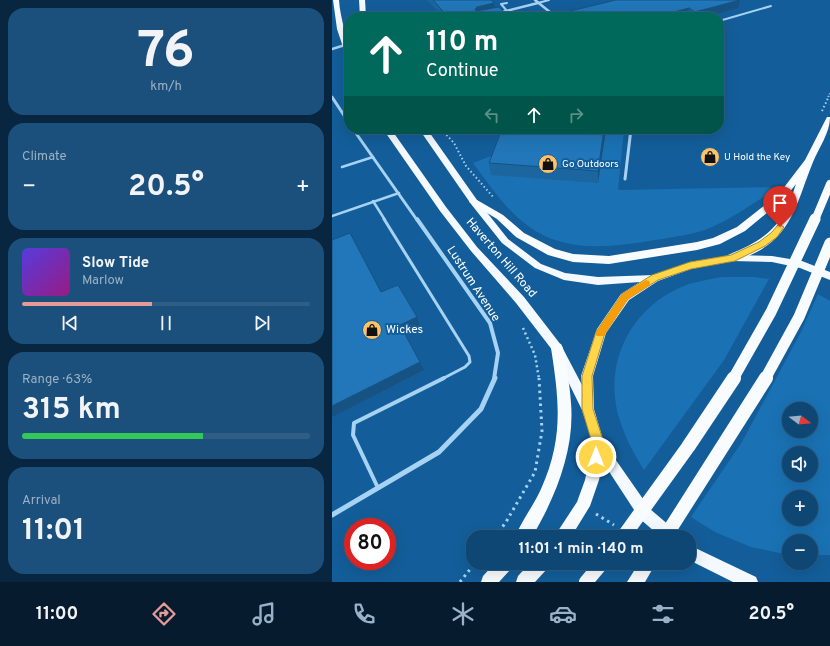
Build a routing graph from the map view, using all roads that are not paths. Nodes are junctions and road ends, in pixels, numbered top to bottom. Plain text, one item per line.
1 (336, 0) edge
2 (362, 0) edge
3 (535, 0) edge
4 (549, 0) edge
5 (507, 3) dead end
6 (538, 3) junction
7 (771, 6) dead end
8 (509, 10) junction
9 (363, 12) edge
10 (501, 12) edge
11 (511, 12) edge
12 (550, 12) edge
13 (724, 20) edge
14 (344, 41) edge
15 (344, 45) edge
16 (332, 49) edge
17 (332, 97) edge
18 (344, 115) edge
19 (830, 119) edge
20 (357, 134) edge
21 (390, 134) edge
22 (426, 134) edge
23 (630, 134) edge
24 (373, 157) junction
25 (808, 162) junction
26 (342, 167) dead end
27 (625, 180) dead end
28 (830, 184) edge
29 (399, 193) junction
30 (373, 201) junction
31 (474, 202) junction
32 (332, 216) edge
33 (830, 243) edge
34 (732, 258) junction
35 (830, 276) edge
36 (655, 278) junction
37 (557, 348) junction
38 (588, 409) junction
39 (599, 446) junction
40 (378, 488) junction
41 (332, 515) edge
42 (528, 530) edge
43 (567, 530) edge
44 (628, 530) edge
45 (664, 530) edge
46 (670, 530) edge
47 (696, 556) edge
48 (499, 570) edge
49 (535, 570) edge
50 (596, 570) edge
51 (643, 570) edge
52 (489, 582) edge
53 (524, 582) edge
54 (586, 582) edge
55 (635, 582) edge
56 (751, 582) edge

1 - 14 main road
2 - 9 main road
3 - 6 street
4 - 6 lane
5 - 8 lane
6 - 8 street
6 - 12 street
7 - 13 lane
8 - 10 street
8 - 11 lane
15 - 16 street
17 - 18 street
19 - 25 highway
20 - 24 street, Lustrum Avenue
21 - 37 main road, Haverton Hill Road
22 - 31 main road, Haverton Hill Road
23 - 27 street
24 - 26 lane
24 - 29 street, Lustrum Avenue
25 - 31 highway
25 - 34 highway
28 - 44 highway, bridge
29 - 30 lane
29 - 40 street, Lustrum Avenue
30 - 32 lane
30 - 40 lane
31 - 36 main road, Haverton Hill Road
33 - 46 highway, bridge
34 - 35 main road
34 - 36 main road
36 - 38 main road
37 - 38 main road, Haverton Hill Road
37 - 42 highway
38 - 39 main road
39 - 43 highway
39 - 45 main road
40 - 41 street, Lustrum Avenue
47 - 56 main road
48 - 52 highway
49 - 53 highway
50 - 54 highway, bridge
51 - 55 highway

